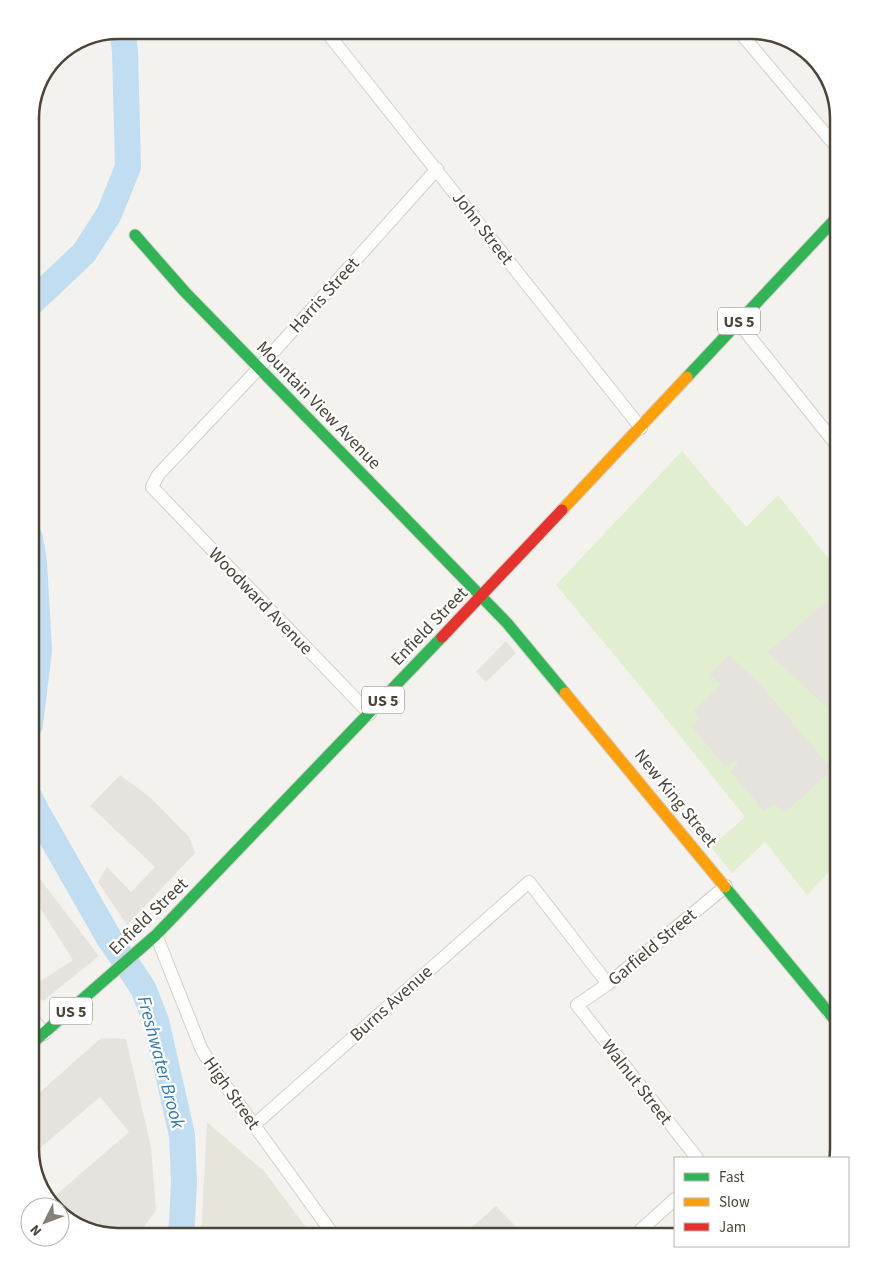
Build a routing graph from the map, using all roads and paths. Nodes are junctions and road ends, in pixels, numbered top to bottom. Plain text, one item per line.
1 (332, 39) edge
2 (746, 39) edge
3 (830, 139) edge
4 (437, 169) junction
5 (830, 226) edge
6 (135, 235) dead end
7 (738, 322) junction
8 (259, 368) junction
9 (641, 428) junction
10 (830, 437) edge
11 (152, 487) joint
12 (482, 596) junction
13 (370, 714) junction
14 (726, 886) junction
15 (156, 935) junction
16 (608, 984) junction
17 (577, 1005) joint
18 (828, 1012) joint
19 (830, 1014) edge
20 (39, 1027) edge
21 (44, 1034) junction
22 (39, 1038) edge
23 (254, 1125) junction
24 (696, 1157) edge
25 (674, 1200) edge
26 (328, 1228) edge
27 (643, 1228) edge

1 - 4 street, John Street
2 - 3 street
4 - 8 street, Harris Street
4 - 9 street, John Street
5 - 7 main road, Enfield Street / US 5
6 - 8 main road, Mountain View Avenue
7 - 9 main road, Enfield Street / US 5
7 - 10 street
8 - 11 street, Harris Street
8 - 12 main road, Mountain View Avenue
9 - 12 main road, Enfield Street / US 5
11 - 13 street, Woodward Avenue
12 - 13 main road, Enfield Street / US 5
12 - 14 main road, New King Street
13 - 15 main road, Enfield Street / US 5
14 - 16 street, Garfield Street
14 - 18 main road, New King Street
15 - 21 main road, Enfield Street / US 5
15 - 23 street, High Street
16 - 17 street, Garfield Street
16 - 23 street, Burns Avenue
17 - 24 street, Walnut Street
18 - 19 main road, New King Street
20 - 21 street
21 - 22 main road, Enfield Street / US 5
23 - 26 street, High Street
25 - 27 street

